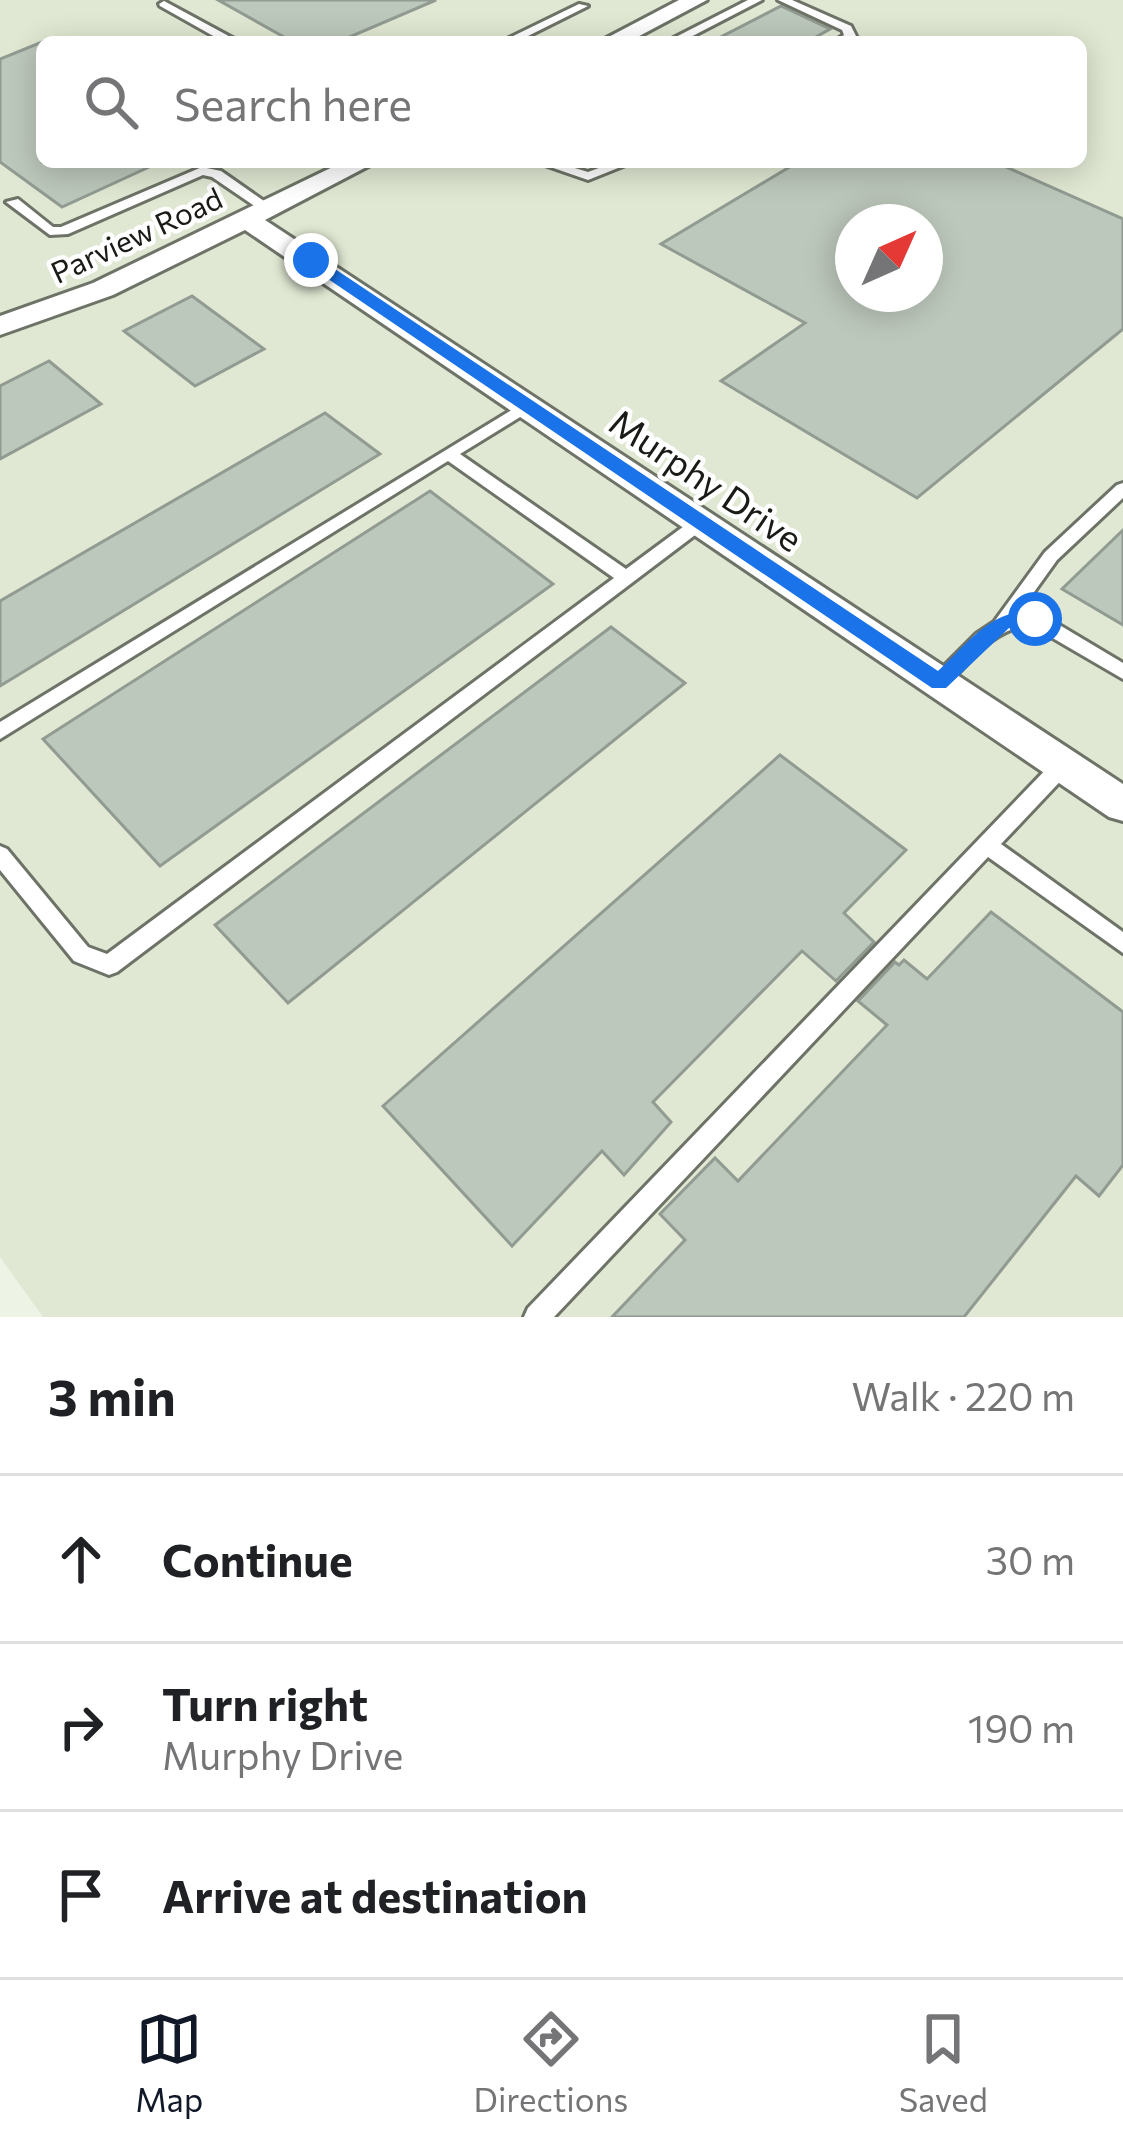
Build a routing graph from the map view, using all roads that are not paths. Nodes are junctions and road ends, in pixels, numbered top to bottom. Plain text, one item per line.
1 (696, 0) edge
2 (757, 0) edge
3 (783, 0) edge
4 (164, 4) dead end
5 (583, 6) dead end
6 (221, 36) edge
7 (520, 36) edge
8 (622, 36) edge
9 (684, 36) edge
10 (848, 36) edge
11 (351, 168) edge
12 (562, 168) edge
13 (610, 168) edge
14 (13, 202) dead end
15 (256, 214) junction
16 (0, 326) edge
17 (528, 405) junction
18 (449, 454) junction
19 (1123, 489) edge
20 (701, 521) junction
21 (626, 578) junction
22 (1002, 622) junction
23 (1123, 673) edge
24 (939, 682) junction
25 (0, 731) edge
26 (1063, 765) junction
27 (1123, 805) edge
28 (987, 845) junction
29 (0, 855) edge
30 (1123, 944) edge
31 (537, 1317) edge

1 - 8 street
2 - 9 lane
3 - 10 lane
4 - 6 lane
5 - 7 lane
11 - 15 street, Parview Road
12 - 13 lane
14 - 15 lane
15 - 16 street, Parview Road
15 - 17 street, Murphy Drive
17 - 18 lane
17 - 20 street, Murphy Drive
18 - 21 lane
18 - 25 lane
19 - 22 lane
20 - 21 lane
20 - 24 street, Murphy Drive
21 - 29 lane
22 - 23 lane
22 - 24 lane
24 - 26 street, Murphy Drive
26 - 27 street, Murphy Drive
26 - 28 lane
28 - 30 lane
28 - 31 lane

